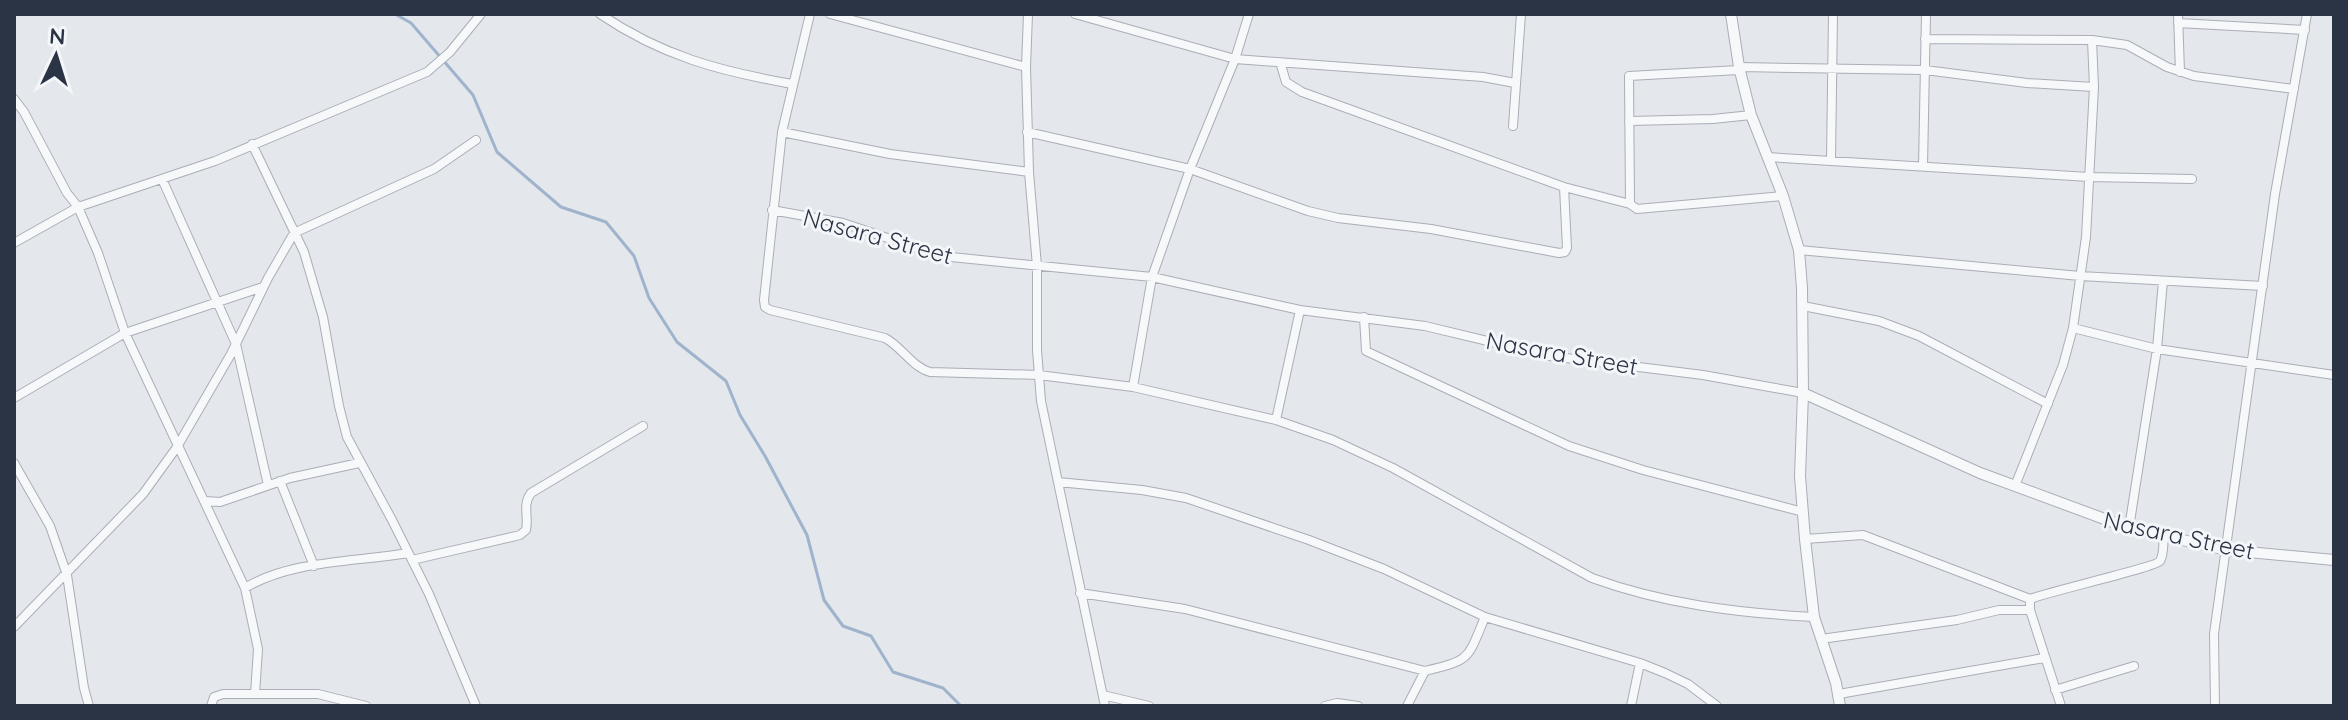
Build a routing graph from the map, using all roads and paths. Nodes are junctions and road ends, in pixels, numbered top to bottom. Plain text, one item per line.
1 (481, 14) edge
2 (600, 14) edge
3 (810, 14) edge
4 (830, 14) edge
5 (1028, 14) edge
6 (1075, 14) edge
7 (1249, 14) edge
8 (1521, 14) edge
9 (1731, 14) edge
10 (1833, 14) edge
11 (1926, 14) edge
12 (2307, 14) edge
13 (2178, 18) edge
14 (2305, 30) junction
15 (1925, 39) junction
16 (2092, 40) junction
17 (1235, 59) junction
18 (1281, 65) junction
19 (1026, 67) junction
20 (1739, 69) junction
21 (1834, 69) junction
22 (1925, 70) junction
23 (2180, 72) junction
24 (1515, 83) junction
25 (792, 84) junction
26 (2094, 87) junction
27 (2294, 89) junction
28 (14, 99) edge
29 (1751, 115) junction
30 (1629, 121) junction
31 (1513, 126) dead end
32 (782, 132) junction
33 (1027, 132) junction
34 (476, 140) dead end
35 (252, 144) junction
36 (1767, 157) junction
37 (1831, 160) junction
38 (1923, 166) junction
39 (1190, 169) junction
40 (1029, 172) junction
41 (2089, 177) junction
42 (162, 179) junction
43 (2192, 179) dead end
44 (1564, 187) junction
45 (1783, 196) junction
46 (1630, 204) junction
47 (78, 207) junction
48 (772, 210) junction
49 (294, 233) junction
50 (14, 243) edge
51 (1799, 250) junction
52 (1037, 266) junction
53 (2080, 276) junction
54 (1152, 277) junction
55 (2163, 281) junction
56 (2263, 286) junction
57 (263, 287) junction
58 (218, 301) junction
59 (1803, 306) junction
60 (1300, 310) junction
61 (1364, 317) junction
62 (2073, 328) junction
63 (125, 333) junction
64 (236, 344) junction
65 (2157, 349) junction
66 (2252, 364) junction
67 (1039, 375) junction
68 (2334, 375) edge
69 (1133, 387) junction
70 (1803, 393) junction
71 (14, 398) edge
72 (2048, 404) junction
73 (1276, 420) junction
74 (643, 426) dead end
75 (177, 447) junction
76 (14, 463) edge
77 (359, 463) junction
78 (280, 481) junction
79 (1058, 482) junction
80 (268, 485) junction
81 (2015, 486) junction
82 (206, 501) junction
83 (1803, 512) junction
84 (2129, 528) junction
85 (2164, 536) junction
86 (1805, 539) junction
87 (2227, 550) junction
88 (410, 556) junction
89 (2334, 560) edge
90 (314, 566) junction
91 (67, 575) junction
92 (245, 588) junction
93 (1080, 593) junction
94 (2030, 599) junction
95 (2030, 610) junction
96 (1485, 617) junction
97 (1814, 617) junction
98 (14, 627) edge
99 (1821, 639) junction
100 (2044, 658) junction
101 (1640, 663) junction
102 (2134, 666) dead end
103 (1425, 671) junction
104 (2055, 690) junction
105 (255, 694) junction
106 (1103, 695) junction
107 (1840, 700) edge
108 (1705, 702) edge
109 (89, 706) edge
110 (211, 706) edge
111 (366, 706) edge
112 (476, 706) edge
113 (1105, 706) edge
114 (1149, 706) edge
115 (1325, 706) edge
116 (1358, 706) edge
117 (1407, 706) edge
118 (1631, 706) edge
119 (1717, 706) edge
120 (2061, 706) edge
121 (2215, 706) edge

1 - 35 street
2 - 25 street
3 - 25 street
4 - 19 street
5 - 19 street
6 - 17 street
7 - 17 street
8 - 24 street
9 - 20 street
10 - 21 street
11 - 15 street
12 - 14 street
13 - 14 street
13 - 23 street
14 - 27 street
15 - 16 street
15 - 22 street
16 - 23 street
16 - 26 street
17 - 18 street
17 - 39 street
18 - 24 street
18 - 44 street
19 - 33 street
20 - 21 street
20 - 29 street
20 - 30 street
21 - 22 street
21 - 37 street
22 - 26 street
22 - 38 street
23 - 27 street
24 - 31 street
25 - 32 street
26 - 41 street
27 - 56 street
28 - 47 street
29 - 30 street
29 - 36 street
30 - 46 street
32 - 40 street
32 - 48 street
33 - 39 street
33 - 40 street
34 - 49 street
35 - 42 street
35 - 49 street
36 - 37 street
36 - 45 street
37 - 38 street
38 - 41 street
39 - 44 street
39 - 54 street
40 - 52 street
41 - 43 street
41 - 53 street
42 - 47 street
42 - 58 street
44 - 46 street
45 - 46 street
45 - 51 street
47 - 50 street
47 - 63 street
48 - 52 street, Nasara Street
48 - 67 street
49 - 57 street
49 - 77 street
51 - 53 street
51 - 59 street
52 - 54 street, Nasara Street
52 - 67 street
53 - 55 street
53 - 62 street
54 - 60 street, Nasara Street
54 - 69 street
55 - 56 street
55 - 65 street
56 - 66 street
57 - 58 street
57 - 64 street
58 - 63 street
58 - 64 street
59 - 70 street
59 - 72 street
60 - 61 street, Nasara Street
60 - 73 street
61 - 70 street, Nasara Street
61 - 83 street
62 - 65 street
62 - 72 street
63 - 71 street
63 - 75 street
64 - 75 street
64 - 80 street
65 - 66 street
65 - 84 street
66 - 68 street
66 - 87 street
67 - 69 street
67 - 79 street
69 - 73 street
70 - 81 street, Nasara Street
70 - 83 street
72 - 81 street
73 - 97 street
74 - 88 street
75 - 82 street
75 - 91 street
76 - 91 street
77 - 78 street
77 - 88 street
78 - 80 street
78 - 90 street
79 - 93 street
79 - 96 street
80 - 82 street
81 - 84 street, Nasara Street
82 - 92 street
83 - 86 street
84 - 85 street, Nasara Street
85 - 87 street, Nasara Street
85 - 94 street
86 - 94 street
86 - 97 street
87 - 89 street, Nasara Street
87 - 121 street
88 - 90 street
88 - 112 street
90 - 92 street
91 - 98 street
91 - 109 street
92 - 105 street
93 - 103 street
93 - 106 street
94 - 95 street
95 - 99 street
95 - 100 street
96 - 101 street
96 - 103 street
97 - 99 street
99 - 107 street
100 - 104 street
100 - 107 street
101 - 108 street
101 - 118 street
102 - 104 street
103 - 117 street
104 - 120 street
105 - 110 street
105 - 111 street
106 - 113 street
106 - 114 street
108 - 119 street
115 - 116 street

